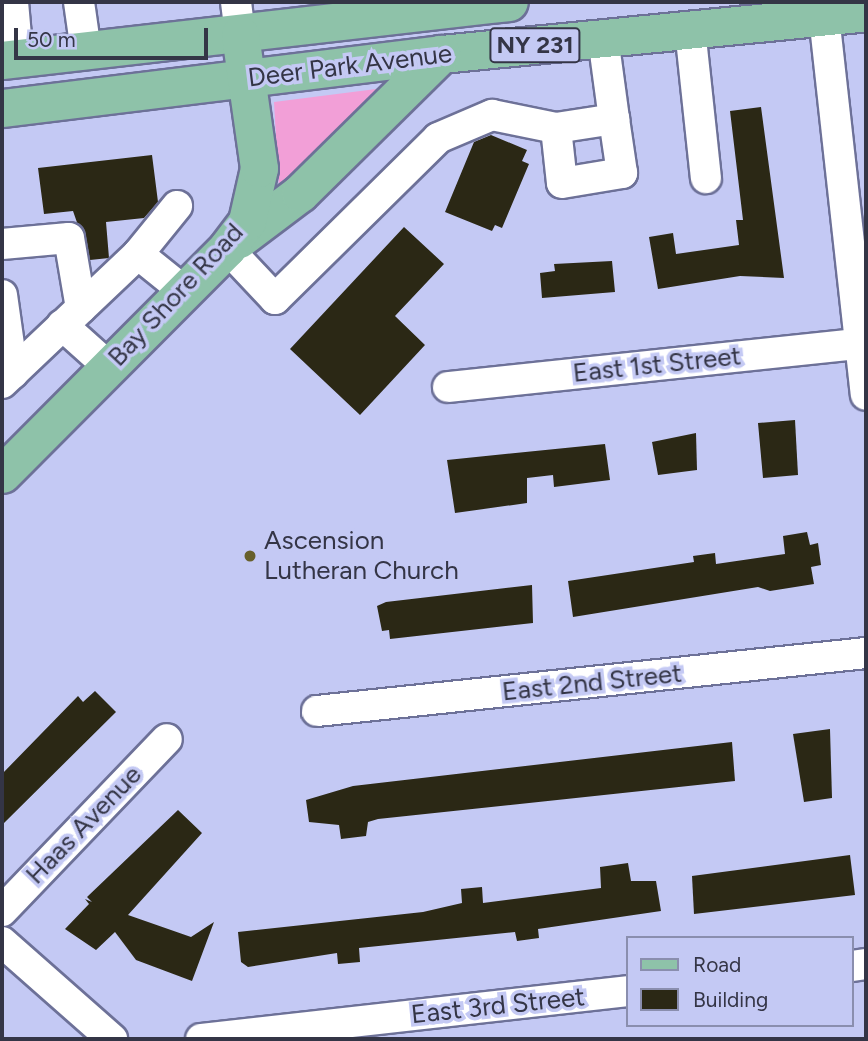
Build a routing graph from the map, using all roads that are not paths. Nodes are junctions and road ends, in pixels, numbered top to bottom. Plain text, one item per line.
1 (13, 2) edge
2 (79, 2) edge
3 (509, 2) edge
4 (400, 8) edge
5 (866, 12) edge
6 (824, 16) junction
7 (238, 18) edge
8 (691, 29) junction
9 (603, 38) junction
10 (86, 51) junction
11 (441, 54) junction
12 (10, 60) edge
13 (247, 79) junction
14 (2, 108) edge
15 (614, 119) junction
16 (556, 128) junction
17 (706, 178) dead end
18 (177, 206) dead end
19 (2, 244) edge
20 (227, 248) junction
21 (138, 254) junction
22 (184, 291) junction
23 (2, 295) edge
24 (72, 317) junction
25 (863, 344) edge
26 (109, 367) junction
27 (7, 378) edge
28 (448, 387) dead end
29 (866, 394) edge
30 (2, 474) edge
31 (866, 653) edge
32 (317, 711) dead end
33 (167, 740) dead end
34 (2, 911) edge
35 (2, 943) edge
36 (626, 991) edge
37 (112, 1039) edge
38 (201, 1039) edge

1 - 12 street
2 - 10 street
3 - 4 main road, Deer Park Avenue / NY 231
4 - 7 main road, Deer Park Avenue / NY 231
5 - 6 main road, Deer Park Avenue / NY 231
6 - 8 main road, Deer Park Avenue / NY 231
6 - 25 street
7 - 10 main road, Deer Park Avenue / NY 231
7 - 13 main road, Bay Shore Road
8 - 9 main road, Deer Park Avenue / NY 231
8 - 17 street
9 - 11 main road, Deer Park Avenue / NY 231
9 - 15 street
10 - 12 main road, Deer Park Avenue / NY 231
11 - 13 main road, Deer Park Avenue / NY 231
11 - 20 main road
13 - 14 main road, Deer Park Avenue / NY 231
13 - 20 main road, Bay Shore Road
15 - 16 street
15 - 16 street
16 - 20 street
18 - 21 street
19 - 24 street
20 - 22 main road, Bay Shore Road
21 - 22 street
21 - 24 street
22 - 26 main road, Bay Shore Road
23 - 27 street
24 - 26 street
24 - 27 street
25 - 28 street, East 1st Street
25 - 29 street
26 - 30 main road, Bay Shore Road
31 - 32 street, East 2nd Street
33 - 34 street, Haas Avenue
35 - 37 street
36 - 38 street, East 3rd Street

